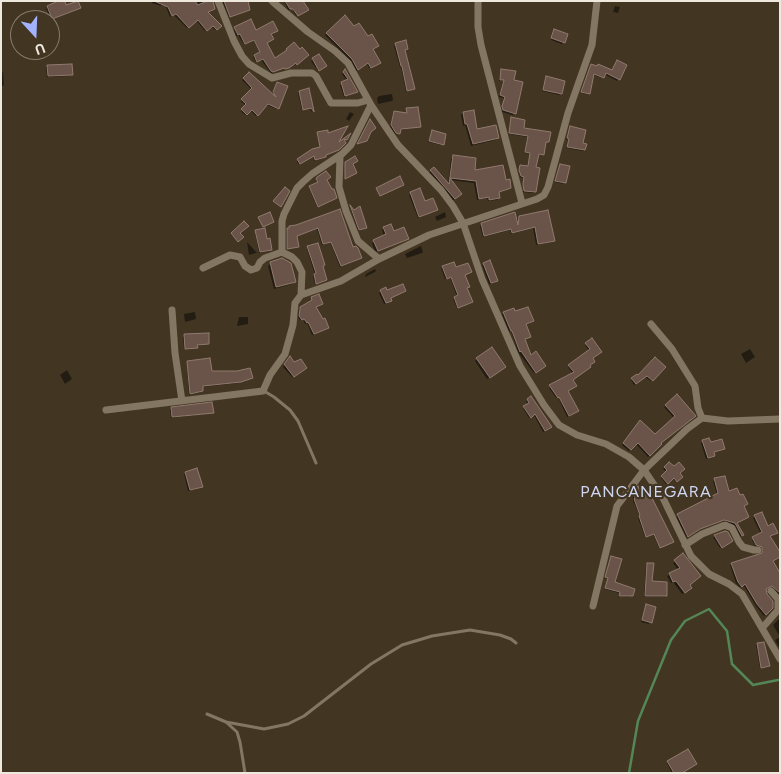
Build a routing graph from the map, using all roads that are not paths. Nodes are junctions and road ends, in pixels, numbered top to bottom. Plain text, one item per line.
1 (218, 1) edge
2 (272, 1) edge
3 (478, 1) edge
4 (597, 1) edge
5 (369, 102) junction
6 (340, 156) junction
7 (522, 203) junction
8 (463, 223) junction
9 (282, 252) junction
10 (379, 259) junction
11 (203, 268) dead end
12 (301, 295) junction
13 (172, 310) dead end
14 (651, 324) dead end
15 (263, 391) junction
16 (182, 401) junction
17 (106, 410) dead end
18 (702, 418) junction
19 (780, 419) edge
20 (316, 463) dead end
21 (644, 470) junction
22 (685, 544) junction
23 (758, 550) dead end
24 (771, 591) dead end
25 (593, 606) dead end
26 (763, 627) junction
27 (516, 644) dead end
28 (780, 659) edge
29 (207, 714) dead end
30 (226, 722) junction
31 (245, 773) edge

1 - 5 street
2 - 5 street
3 - 7 street
4 - 7 street
5 - 6 street
5 - 8 street
6 - 9 street
6 - 10 street
7 - 8 street
8 - 10 street
8 - 21 street
9 - 11 street
9 - 12 street
10 - 12 street
12 - 15 street
13 - 16 street
14 - 18 street
15 - 16 street
15 - 20 lane
16 - 17 street
18 - 19 street
18 - 21 street
21 - 22 street
21 - 25 street
22 - 23 street
22 - 26 street
24 - 26 street
26 - 28 street
27 - 30 lane
29 - 30 lane
30 - 31 lane

